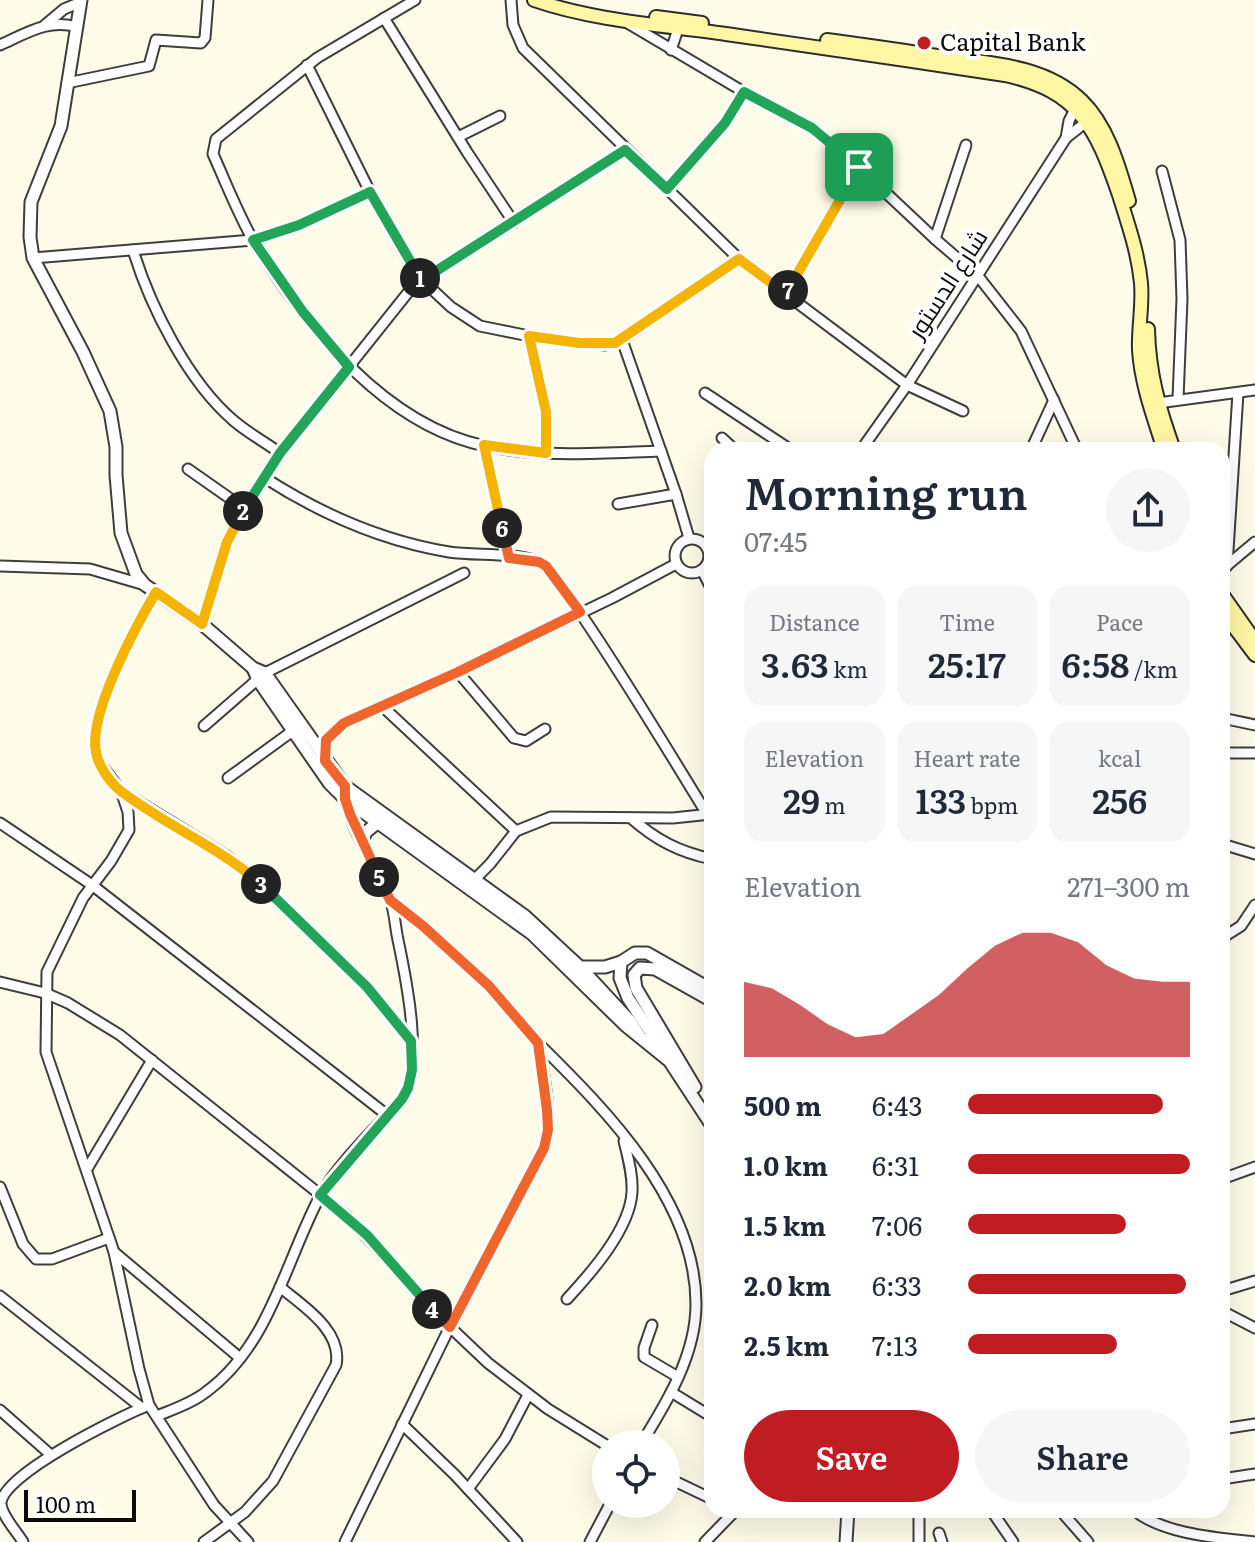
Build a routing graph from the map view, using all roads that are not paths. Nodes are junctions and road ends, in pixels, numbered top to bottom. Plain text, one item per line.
1 (208, 0) edge
2 (415, 0) edge
3 (511, 0) edge
4 (534, 0) edge
5 (559, 0) edge
6 (81, 1) edge
7 (384, 18) junction
8 (622, 19) junction
9 (45, 25) junction
10 (77, 27) junction
11 (678, 29) junction
12 (0, 45) edge
13 (671, 50) junction
14 (307, 65) junction
15 (67, 83) junction
16 (744, 92) junction
17 (1078, 105) junction
18 (500, 116) dead end
19 (1090, 119) junction
20 (458, 137) junction
21 (1066, 138) junction
22 (966, 145) dead end
23 (625, 150) junction
24 (859, 167) junction
25 (1162, 171) dead end
26 (667, 189) junction
27 (370, 192) junction
28 (514, 223) junction
29 (935, 239) junction
30 (253, 240) junction
31 (133, 250) junction
32 (33, 258) junction
33 (739, 259) junction
34 (978, 276) junction
35 (422, 280) junction
36 (786, 294) junction
37 (529, 336) junction
38 (622, 340) junction
39 (349, 367) junction
40 (907, 385) junction
41 (1255, 390) edge
42 (705, 393) dead end
43 (1238, 393) junction
44 (1178, 399) junction
45 (1054, 400) junction
46 (1158, 403) junction
47 (963, 411) dead end
48 (722, 438) dead end
49 (726, 442) edge
50 (779, 442) edge
51 (867, 442) edge
52 (1035, 442) edge
53 (1073, 442) edge
54 (1162, 442) edge
55 (1171, 442) edge
56 (484, 445) junction
57 (661, 451) junction
58 (280, 453) junction
59 (546, 453) junction
60 (188, 469) dead end
61 (265, 478) junction
62 (1230, 493) edge
63 (676, 494) junction
64 (618, 504) dead end
65 (245, 509) junction
66 (689, 538) junction
67 (1255, 542) edge
68 (704, 543) edge
69 (509, 558) junction
70 (1230, 563) edge
71 (676, 564) junction
72 (0, 566) edge
73 (704, 568) edge
74 (702, 570) junction
75 (464, 573) dead end
76 (704, 574) edge
77 (145, 585) junction
78 (156, 592) junction
79 (1230, 605) edge
80 (580, 612) junction
81 (1230, 622) edge
82 (202, 624) junction
83 (1255, 641) edge
84 (1255, 655) edge
85 (458, 672) junction
86 (259, 674) junction
87 (382, 706) junction
88 (1230, 720) edge
89 (1255, 725) edge
90 (204, 726) dead end
91 (545, 729) dead end
92 (294, 730) junction
93 (1230, 753) edge
94 (1255, 753) edge
95 (325, 761) junction
96 (228, 778) dead end
97 (345, 786) junction
98 (121, 791) junction
99 (345, 799) junction
100 (704, 806) edge
101 (704, 815) edge
102 (631, 818) junction
103 (0, 823) edge
104 (377, 823) junction
105 (516, 831) junction
106 (362, 841) junction
107 (1230, 846) edge
108 (1255, 854) edge
109 (704, 857) edge
110 (471, 883) junction
111 (92, 885) junction
112 (390, 900) junction
113 (1255, 905) edge
114 (1230, 933) edge
115 (621, 962) junction
116 (580, 967) junction
117 (0, 982) edge
118 (704, 985) edge
119 (45, 993) junction
120 (704, 997) edge
121 (640, 1037) junction
122 (411, 1041) junction
123 (538, 1043) junction
124 (672, 1059) junction
125 (152, 1060) junction
126 (704, 1102) edge
127 (704, 1113) edge
128 (387, 1115) junction
129 (622, 1134) junction
130 (1255, 1167) edge
131 (87, 1169) junction
132 (1230, 1176) edge
133 (0, 1187) edge
134 (320, 1195) junction
135 (109, 1238) junction
136 (114, 1252) junction
137 (1255, 1281) edge
138 (280, 1287) junction
139 (1230, 1289) edge
140 (0, 1296) edge
141 (567, 1299) dead end
142 (1230, 1315) edge
143 (652, 1325) dead end
144 (450, 1327) junction
145 (1255, 1328) edge
146 (240, 1358) junction
147 (678, 1377) junction
148 (671, 1392) junction
149 (528, 1395) junction
150 (146, 1406) junction
151 (0, 1410) edge
152 (704, 1412) edge
153 (157, 1416) junction
154 (402, 1424) junction
155 (1255, 1424) edge
156 (1230, 1428) edge
157 (649, 1430) edge
158 (592, 1436) edge
159 (51, 1455) junction
160 (1255, 1474) edge
161 (1230, 1478) edge
162 (680, 1484) edge
163 (468, 1489) junction
164 (704, 1495) edge
165 (603, 1518) edge
166 (728, 1518) edge
167 (848, 1518) edge
168 (919, 1518) edge
169 (996, 1518) edge
170 (1067, 1518) edge
171 (1144, 1518) edge
172 (230, 1524) junction
173 (23, 1542) edge
174 (204, 1542) edge
175 (248, 1542) edge
176 (345, 1542) edge
177 (517, 1542) edge
178 (590, 1542) edge
179 (705, 1542) edge
180 (846, 1542) edge
181 (919, 1542) edge
182 (1013, 1542) edge
183 (1088, 1542) edge
184 (1255, 1542) edge

1 - 15 street
2 - 7 street
3 - 23 street
4 - 8 main road
5 - 17 main road
6 - 9 street
6 - 10 street
7 - 14 street
7 - 20 street
8 - 11 main road
8 - 13 street
9 - 10 street
9 - 12 street
10 - 15 street
11 - 13 street
11 - 17 main road
13 - 16 street
14 - 27 street
14 - 30 street
15 - 32 street
16 - 24 street
16 - 26 street
17 - 19 main road
17 - 21 street, شارع الدستور
18 - 20 street
19 - 21 street, شارع الدستور
19 - 46 main road
19 - 54 main road
20 - 28 street
21 - 34 street, شارع الدستور
22 - 29 street
23 - 26 street
23 - 28 street
24 - 29 street
24 - 36 street
25 - 44 street
26 - 33 street
27 - 30 street
27 - 35 street
28 - 35 street
29 - 34 street
30 - 31 street
30 - 39 street
31 - 32 street
31 - 58 street
32 - 77 street
33 - 36 street
33 - 38 street
34 - 40 street, شارع الدستور
34 - 45 street
35 - 37 street
35 - 39 street
36 - 40 street
37 - 38 street
37 - 59 street
38 - 57 street
39 - 56 street
39 - 58 street
40 - 47 street
40 - 51 street, شارع الدستور
41 - 43 street
42 - 50 street
43 - 44 street
43 - 62 street
44 - 46 street
45 - 52 street
45 - 53 street
46 - 55 main road
48 - 49 street
56 - 59 street
56 - 69 street
57 - 59 street
57 - 63 street
58 - 61 street
60 - 65 street
61 - 65 street
61 - 69 street
63 - 64 street
63 - 66 street
65 - 82 street
66 - 68 street
66 - 71 street
67 - 70 street
69 - 80 street
71 - 74 street
71 - 80 street
72 - 77 street
73 - 74 street
74 - 76 street
75 - 86 street
77 - 78 street
78 - 82 street
78 - 98 street
79 - 83 main road
80 - 85 street
80 - 100 street
81 - 84 main road
82 - 86 street
85 - 87 street
85 - 91 street
86 - 90 street
86 - 92 street
86 - 95 street
87 - 95 street
87 - 105 street
88 - 89 street
92 - 96 street
92 - 99 street
93 - 94 street
95 - 97 street
97 - 99 street
97 - 110 street
98 - 111 street
98 - 122 street
99 - 104 street
99 - 106 street
101 - 102 street
102 - 105 street
102 - 109 street
103 - 111 street
104 - 106 street
104 - 110 street
105 - 110 street
106 - 112 street
107 - 108 street
110 - 116 street
110 - 121 street
111 - 119 street
111 - 128 street
112 - 122 street
112 - 123 street
113 - 114 street
115 - 116 street
115 - 118 street
115 - 124 street
116 - 121 street
117 - 119 street
119 - 125 street
119 - 131 street
120 - 124 street
121 - 124 street
122 - 128 street
123 - 129 street
123 - 144 street
124 - 126 street
124 - 127 street
125 - 131 street
125 - 134 street
128 - 134 street
129 - 141 street
129 - 147 street
130 - 132 street
131 - 135 street
133 - 135 street
134 - 138 street
134 - 144 street
135 - 136 street
136 - 146 street
136 - 150 street
137 - 139 street
138 - 146 street
138 - 172 street
140 - 150 street
142 - 145 street
143 - 147 street
144 - 149 street
144 - 154 street
146 - 153 street
147 - 148 street
148 - 152 street
148 - 157 street
149 - 158 street
149 - 163 street
150 - 153 street
150 - 159 street
151 - 159 street
153 - 172 street
154 - 163 street
154 - 176 street
155 - 156 street
159 - 173 street
160 - 161 street
162 - 164 street
163 - 177 street
165 - 178 street
166 - 179 street
167 - 180 street
168 - 181 street
169 - 182 street
170 - 183 street
171 - 184 street
172 - 174 street
172 - 175 street

